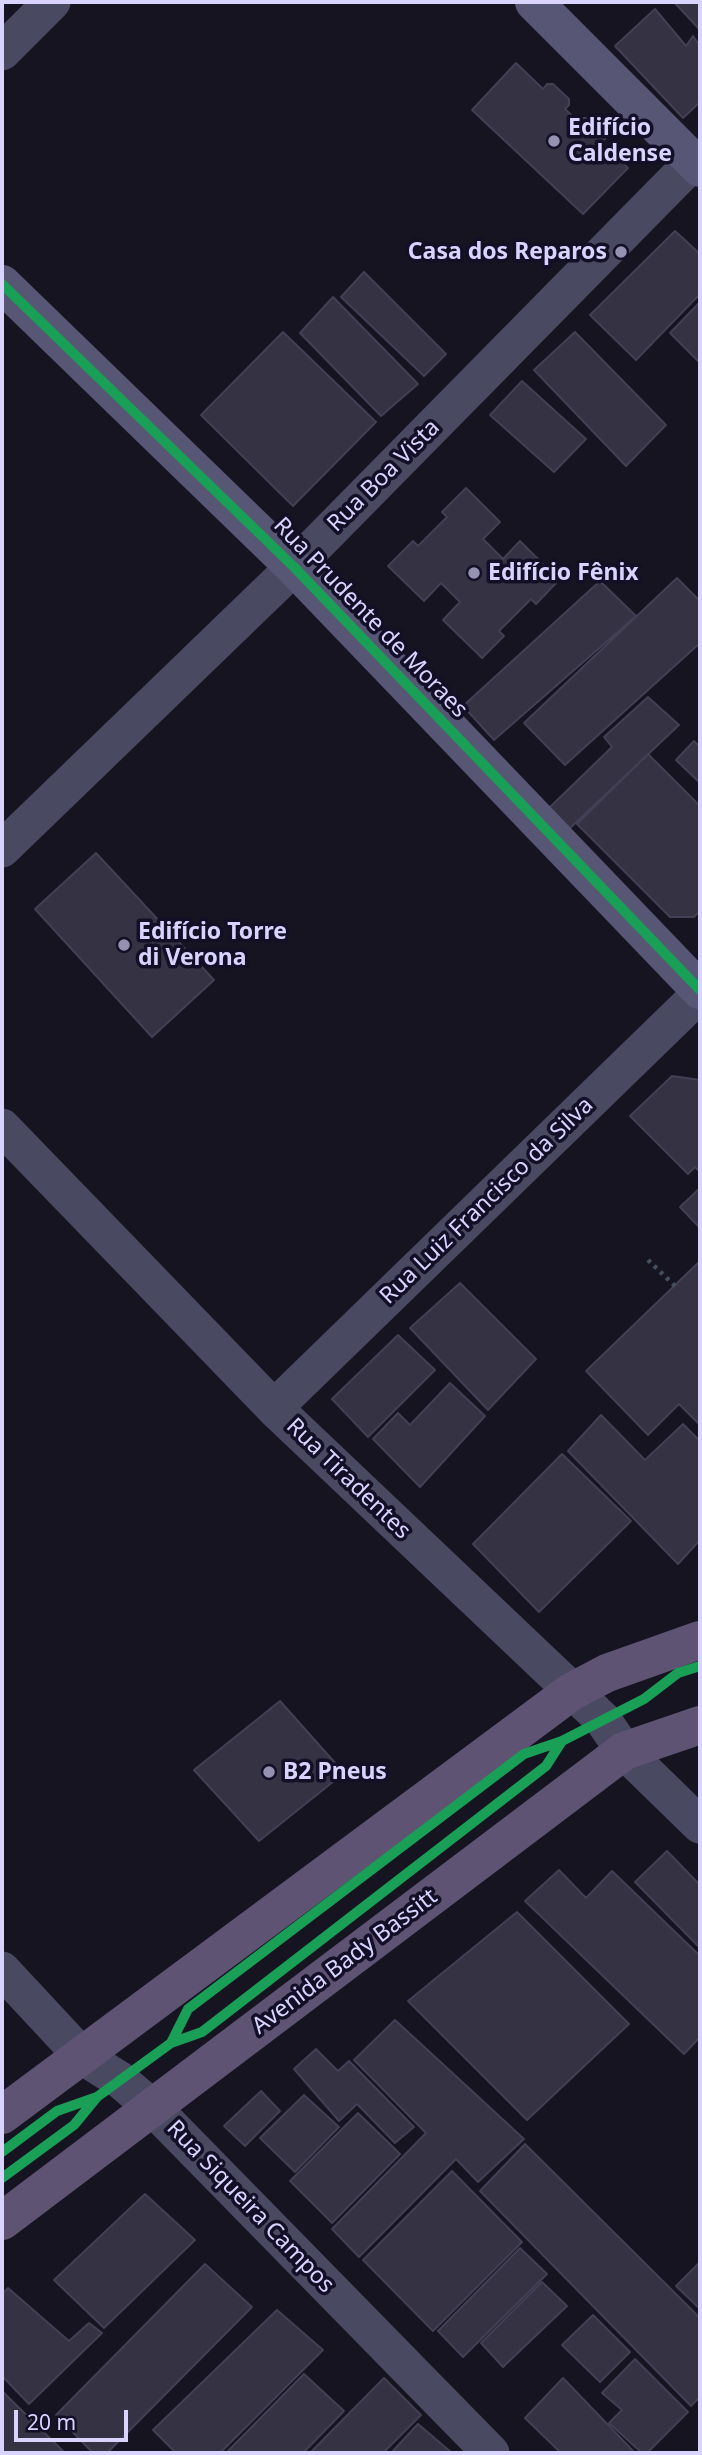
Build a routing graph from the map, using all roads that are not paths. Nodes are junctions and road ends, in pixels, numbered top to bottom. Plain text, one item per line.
1 (52, 2) edge
2 (534, 2) edge
3 (2, 52) edge
4 (698, 161) edge
5 (2, 284) edge
6 (294, 567) junction
7 (2, 849) edge
8 (700, 992) edge
9 (2, 1126) edge
10 (274, 1408) junction
11 (700, 1640) edge
12 (571, 1692) junction
13 (700, 1725) edge
14 (624, 1751) junction
15 (700, 1825) edge
16 (2, 1970) edge
17 (82, 2056) junction
18 (153, 2108) junction
19 (2, 2115) edge
20 (2, 2221) edge
21 (491, 2453) edge

1 - 3 street
2 - 4 street
4 - 6 street, Rua Boa Vista
5 - 6 street, Rua Prudente de Moraes
6 - 7 street, Rua Boa Vista
6 - 8 street, Rua Prudente de Moraes
8 - 10 street, Rua Luiz Francisco da Silva
9 - 10 street, Rua Tiradentes
10 - 12 street, Rua Tiradentes
11 - 12 main road
12 - 14 street, Rua Tiradentes
12 - 17 main road
13 - 14 main road, Avenida Bady Bassitt
14 - 15 street, Rua Tiradentes
14 - 18 main road, Avenida Bady Bassitt
16 - 17 street, Rua Siqueira Campos
17 - 18 street, Rua Siqueira Campos
17 - 19 main road
18 - 20 main road, Avenida Bady Bassitt
18 - 21 street, Rua Siqueira Campos

